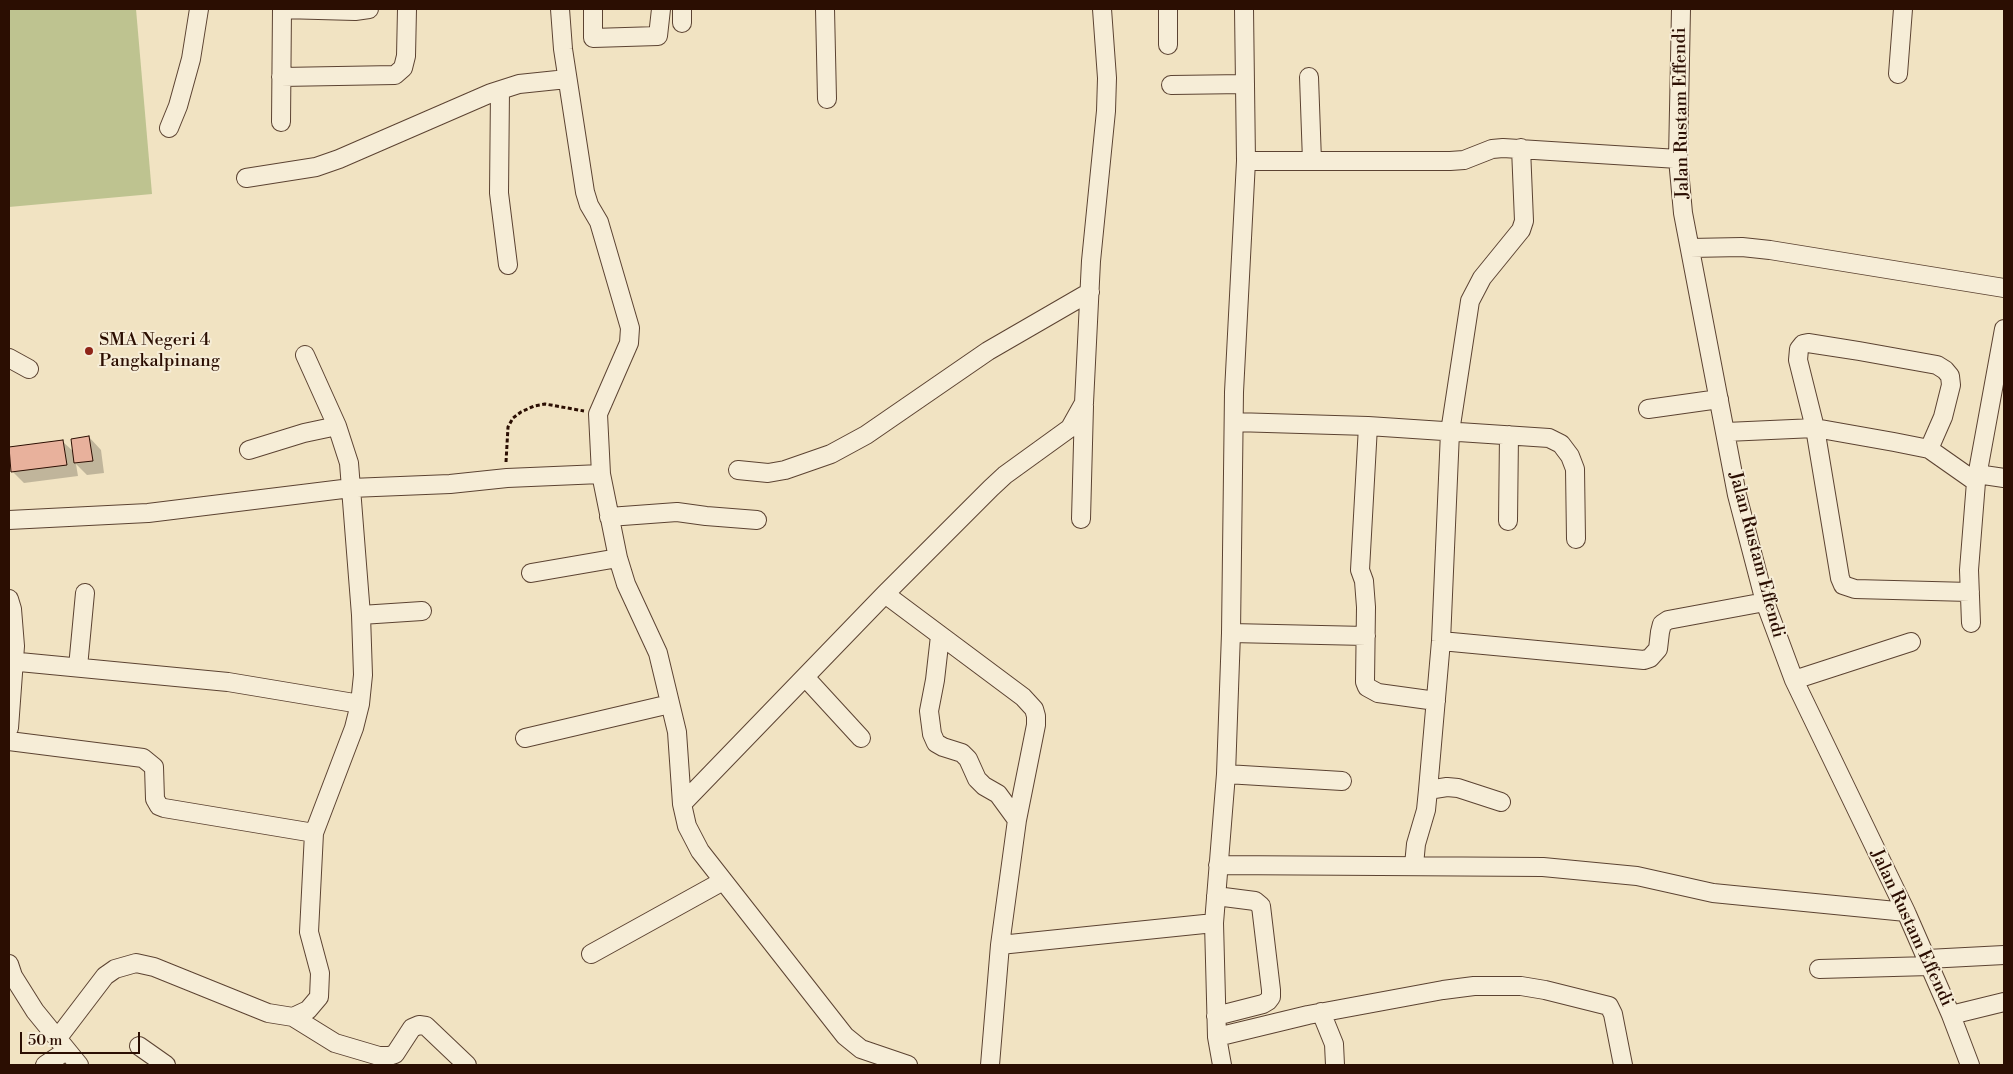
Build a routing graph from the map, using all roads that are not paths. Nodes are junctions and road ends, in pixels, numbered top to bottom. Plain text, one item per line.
1 (199, 9) edge
2 (282, 9) edge
3 (369, 9) edge
4 (406, 9) edge
5 (560, 9) edge
6 (593, 9) edge
7 (661, 9) edge
8 (825, 9) edge
9 (1102, 9) edge
10 (1168, 9) edge
11 (1244, 9) edge
12 (1681, 9) edge
13 (1903, 9) edge
14 (1168, 45) dead end
15 (1898, 74) dead end
16 (1308, 76) dead end
17 (281, 77) junction
18 (567, 79) junction
19 (1245, 84) junction
20 (1171, 85) dead end
21 (500, 90) junction
22 (827, 99) dead end
23 (281, 122) dead end
24 (169, 128) dead end
25 (1521, 148) junction
26 (1678, 159) junction
27 (1246, 161) junction
28 (1312, 161) junction
29 (246, 178) dead end
30 (1690, 248) junction
31 (508, 265) dead end
32 (2004, 288) edge
33 (1090, 292) junction
34 (2004, 329) edge
35 (305, 355) dead end
36 (9, 358) edge
37 (29, 369) dead end
38 (1719, 399) junction
39 (1084, 403) junction
40 (1648, 408) dead end
41 (1234, 422) junction
42 (337, 426) junction
43 (1368, 426) junction
44 (1815, 428) junction
45 (1450, 432) junction
46 (1726, 432) junction
47 (1509, 435) junction
48 (249, 450) dead end
49 (1929, 450) junction
50 (738, 470) dead end
51 (601, 474) junction
52 (1977, 478) junction
53 (2004, 478) edge
54 (351, 488) junction
55 (609, 517) junction
56 (1081, 519) dead end
57 (9, 520) edge
58 (757, 520) dead end
59 (1508, 521) dead end
60 (1576, 539) dead end
61 (618, 558) junction
62 (531, 573) dead end
63 (1970, 592) junction
64 (85, 593) dead end
65 (885, 594) junction
66 (9, 599) edge
67 (1765, 602) junction
68 (422, 612) dead end
69 (362, 615) junction
70 (1971, 623) dead end
71 (1231, 633) junction
72 (940, 636) junction
73 (1366, 636) junction
74 (1441, 641) junction
75 (1911, 642) dead end
76 (12, 661) edge
77 (78, 666) junction
78 (805, 677) junction
79 (1794, 680) junction
80 (1436, 701) junction
81 (360, 704) junction
82 (670, 704) junction
83 (9, 728) edge
84 (525, 738) dead end
85 (861, 738) dead end
86 (9, 741) edge
87 (1226, 774) junction
88 (1342, 781) dead end
89 (1428, 790) junction
90 (1501, 802) dead end
91 (682, 804) junction
92 (1017, 820) junction
93 (314, 832) junction
94 (1218, 865) junction
95 (1414, 865) junction
96 (723, 881) junction
97 (1216, 896) junction
98 (1906, 912) junction
99 (1214, 924) junction
100 (1000, 945) junction
101 (592, 954) dead end
102 (2004, 955) edge
103 (1929, 963) junction
104 (9, 964) edge
105 (1819, 969) dead end
106 (17, 997) edge
107 (2004, 1002) edge
108 (1321, 1012) junction
109 (1951, 1015) junction
110 (1216, 1016) junction
111 (293, 1017) junction
112 (1217, 1037) junction
113 (61, 1045) junction
114 (139, 1046) dead end
115 (45, 1065) edge
116 (79, 1065) edge
117 (166, 1065) edge
118 (467, 1065) edge
119 (908, 1065) edge
120 (990, 1065) edge
121 (1222, 1065) edge
122 (1335, 1065) edge
123 (1622, 1065) edge
124 (1970, 1065) edge

1 - 24 street
2 - 3 street
2 - 17 street
4 - 17 street
5 - 18 street
6 - 7 street
8 - 22 street
9 - 33 street
10 - 14 street
11 - 19 street
12 - 26 street, Jalan Rustam Effendi
13 - 15 street
16 - 28 street
17 - 23 street
18 - 21 street
18 - 51 street
19 - 20 street
19 - 27 street
21 - 29 street
21 - 31 street
25 - 26 street
25 - 28 street
25 - 45 street
26 - 30 street, Jalan Rustam Effendi
27 - 28 street
27 - 41 street
30 - 32 street
30 - 38 street, Jalan Rustam Effendi
33 - 39 street
33 - 50 street
34 - 52 street
35 - 42 street
36 - 37 street
38 - 40 street
38 - 46 street, Jalan Rustam Effendi
39 - 56 street
39 - 65 street
41 - 43 street
41 - 71 street
42 - 48 street
42 - 54 street
43 - 45 street
43 - 73 street
44 - 46 street
44 - 49 street
44 - 49 street
44 - 63 street
45 - 47 street
45 - 74 street
46 - 67 street, Jalan Rustam Effendi
47 - 59 street
47 - 60 street
49 - 52 street
51 - 54 street
51 - 55 street
52 - 53 street
52 - 63 street
54 - 57 street
54 - 69 street
55 - 58 street
55 - 61 street
61 - 62 street
61 - 82 street
63 - 70 street
64 - 77 street
65 - 72 street
65 - 78 street
66 - 76 street
67 - 74 street
67 - 79 street, Jalan Rustam Effendi
68 - 69 street
69 - 81 street
71 - 73 street
71 - 87 street
72 - 92 street
72 - 92 street
73 - 80 street
74 - 80 street
75 - 79 street
76 - 77 street
76 - 83 street
77 - 81 street
78 - 85 street
78 - 91 street
79 - 98 street, Jalan Rustam Effendi
80 - 89 street
81 - 93 street
82 - 84 street
82 - 91 street
86 - 93 street
87 - 88 street
87 - 94 street
89 - 90 street
89 - 95 street
91 - 96 street
92 - 100 street
93 - 111 street
94 - 95 street
94 - 97 street
95 - 98 street
96 - 101 street
96 - 119 street
97 - 99 street
97 - 110 street
98 - 103 street, Jalan Rustam Effendi
99 - 100 street
99 - 110 street
100 - 120 street
102 - 103 street
103 - 105 street
103 - 109 street, Jalan Rustam Effendi
104 - 106 street
106 - 113 street
107 - 109 street
108 - 112 street
108 - 122 street
108 - 123 street
109 - 124 street, Jalan Rustam Effendi
110 - 112 street
111 - 113 street
111 - 118 street
112 - 121 street
113 - 115 street
113 - 116 street
114 - 117 street

